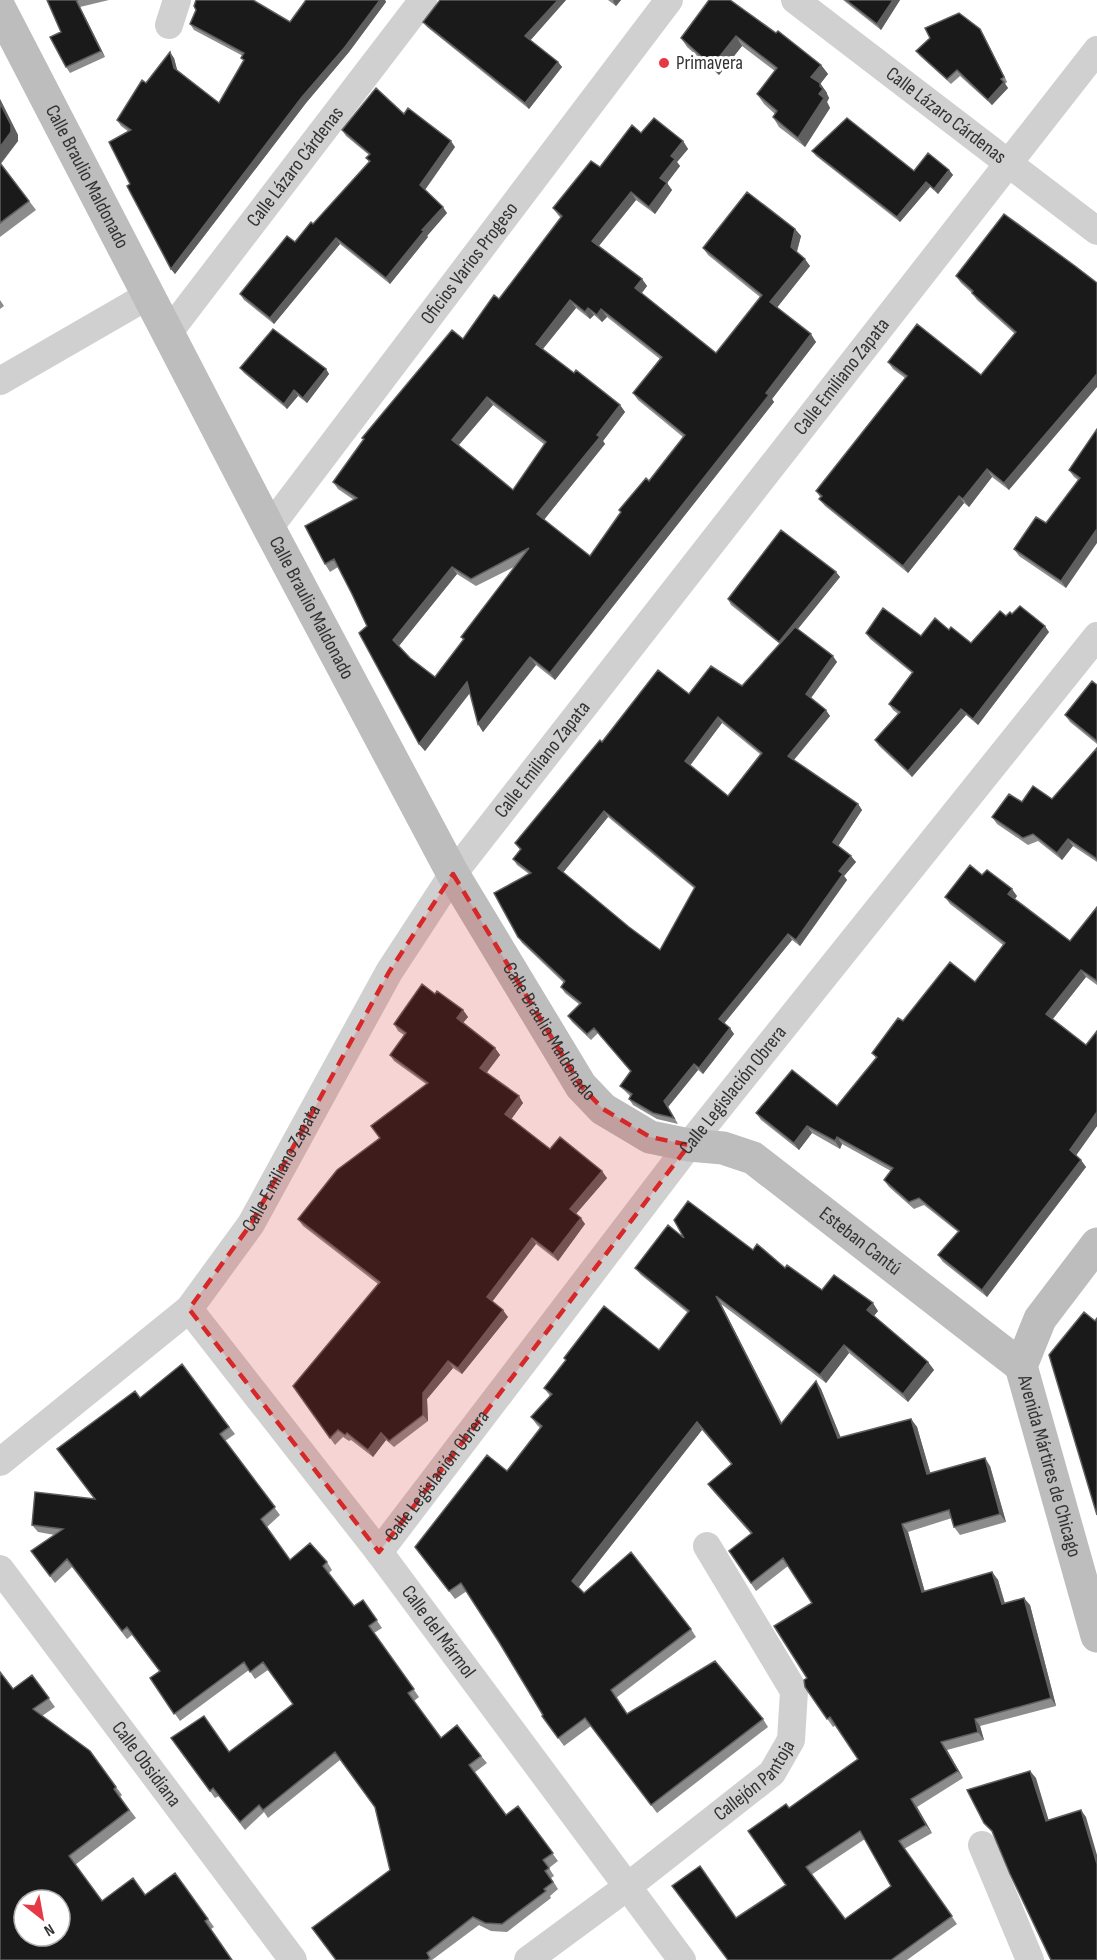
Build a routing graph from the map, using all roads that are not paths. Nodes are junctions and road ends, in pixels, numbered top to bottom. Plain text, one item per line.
1 (423, 0) edge
2 (669, 0) edge
3 (795, 0) edge
4 (0, 9) edge
5 (1097, 50) edge
6 (1009, 163) junction
7 (1097, 231) edge
8 (149, 295) junction
9 (169, 332) junction
10 (0, 381) edge
11 (269, 528) junction
12 (1097, 636) edge
13 (453, 874) junction
14 (689, 1145) junction
15 (1097, 1244) edge
16 (189, 1309) junction
17 (1021, 1366) junction
18 (0, 1462) edge
19 (706, 1546) dead end
20 (379, 1552) junction
21 (0, 1569) edge
22 (1097, 1636) edge
23 (982, 1845) dead end
24 (627, 1887) junction
25 (293, 1960) edge
26 (528, 1960) edge
27 (682, 1960) edge
28 (1030, 1960) edge

1 - 9 street, Calle Lázaro Cárdenas
2 - 11 street, Oficios Varios Progeso
3 - 6 street, Calle Lázaro Cárdenas
4 - 8 street, Calle Braulio Maldonado
5 - 6 street, Calle Emiliano Zapata
6 - 7 street, Calle Lázaro Cárdenas
6 - 13 street, Calle Emiliano Zapata
8 - 9 street, Calle Braulio Maldonado
8 - 10 street
9 - 11 street, Calle Braulio Maldonado
11 - 13 street, Calle Braulio Maldonado
12 - 14 street, Calle Legislación Obrera
13 - 14 street, Calle Braulio Maldonado
13 - 16 street, Calle Emiliano Zapata
14 - 17 street, Esteban Cantú
14 - 20 street, Calle Legislación Obrera
15 - 17 street, Avenida Mártires de Chicago
16 - 18 street, Calle Emiliano Zapata
16 - 20 street, Calle del Mármol
17 - 22 street, Avenida Mártires de Chicago
19 - 24 street, Callejón Pantoja
20 - 24 street, Calle del Mármol
21 - 25 street, Calle Obsidiana
23 - 28 street
24 - 26 street, Callejón Pantoja
24 - 27 street, Calle del Mármol

